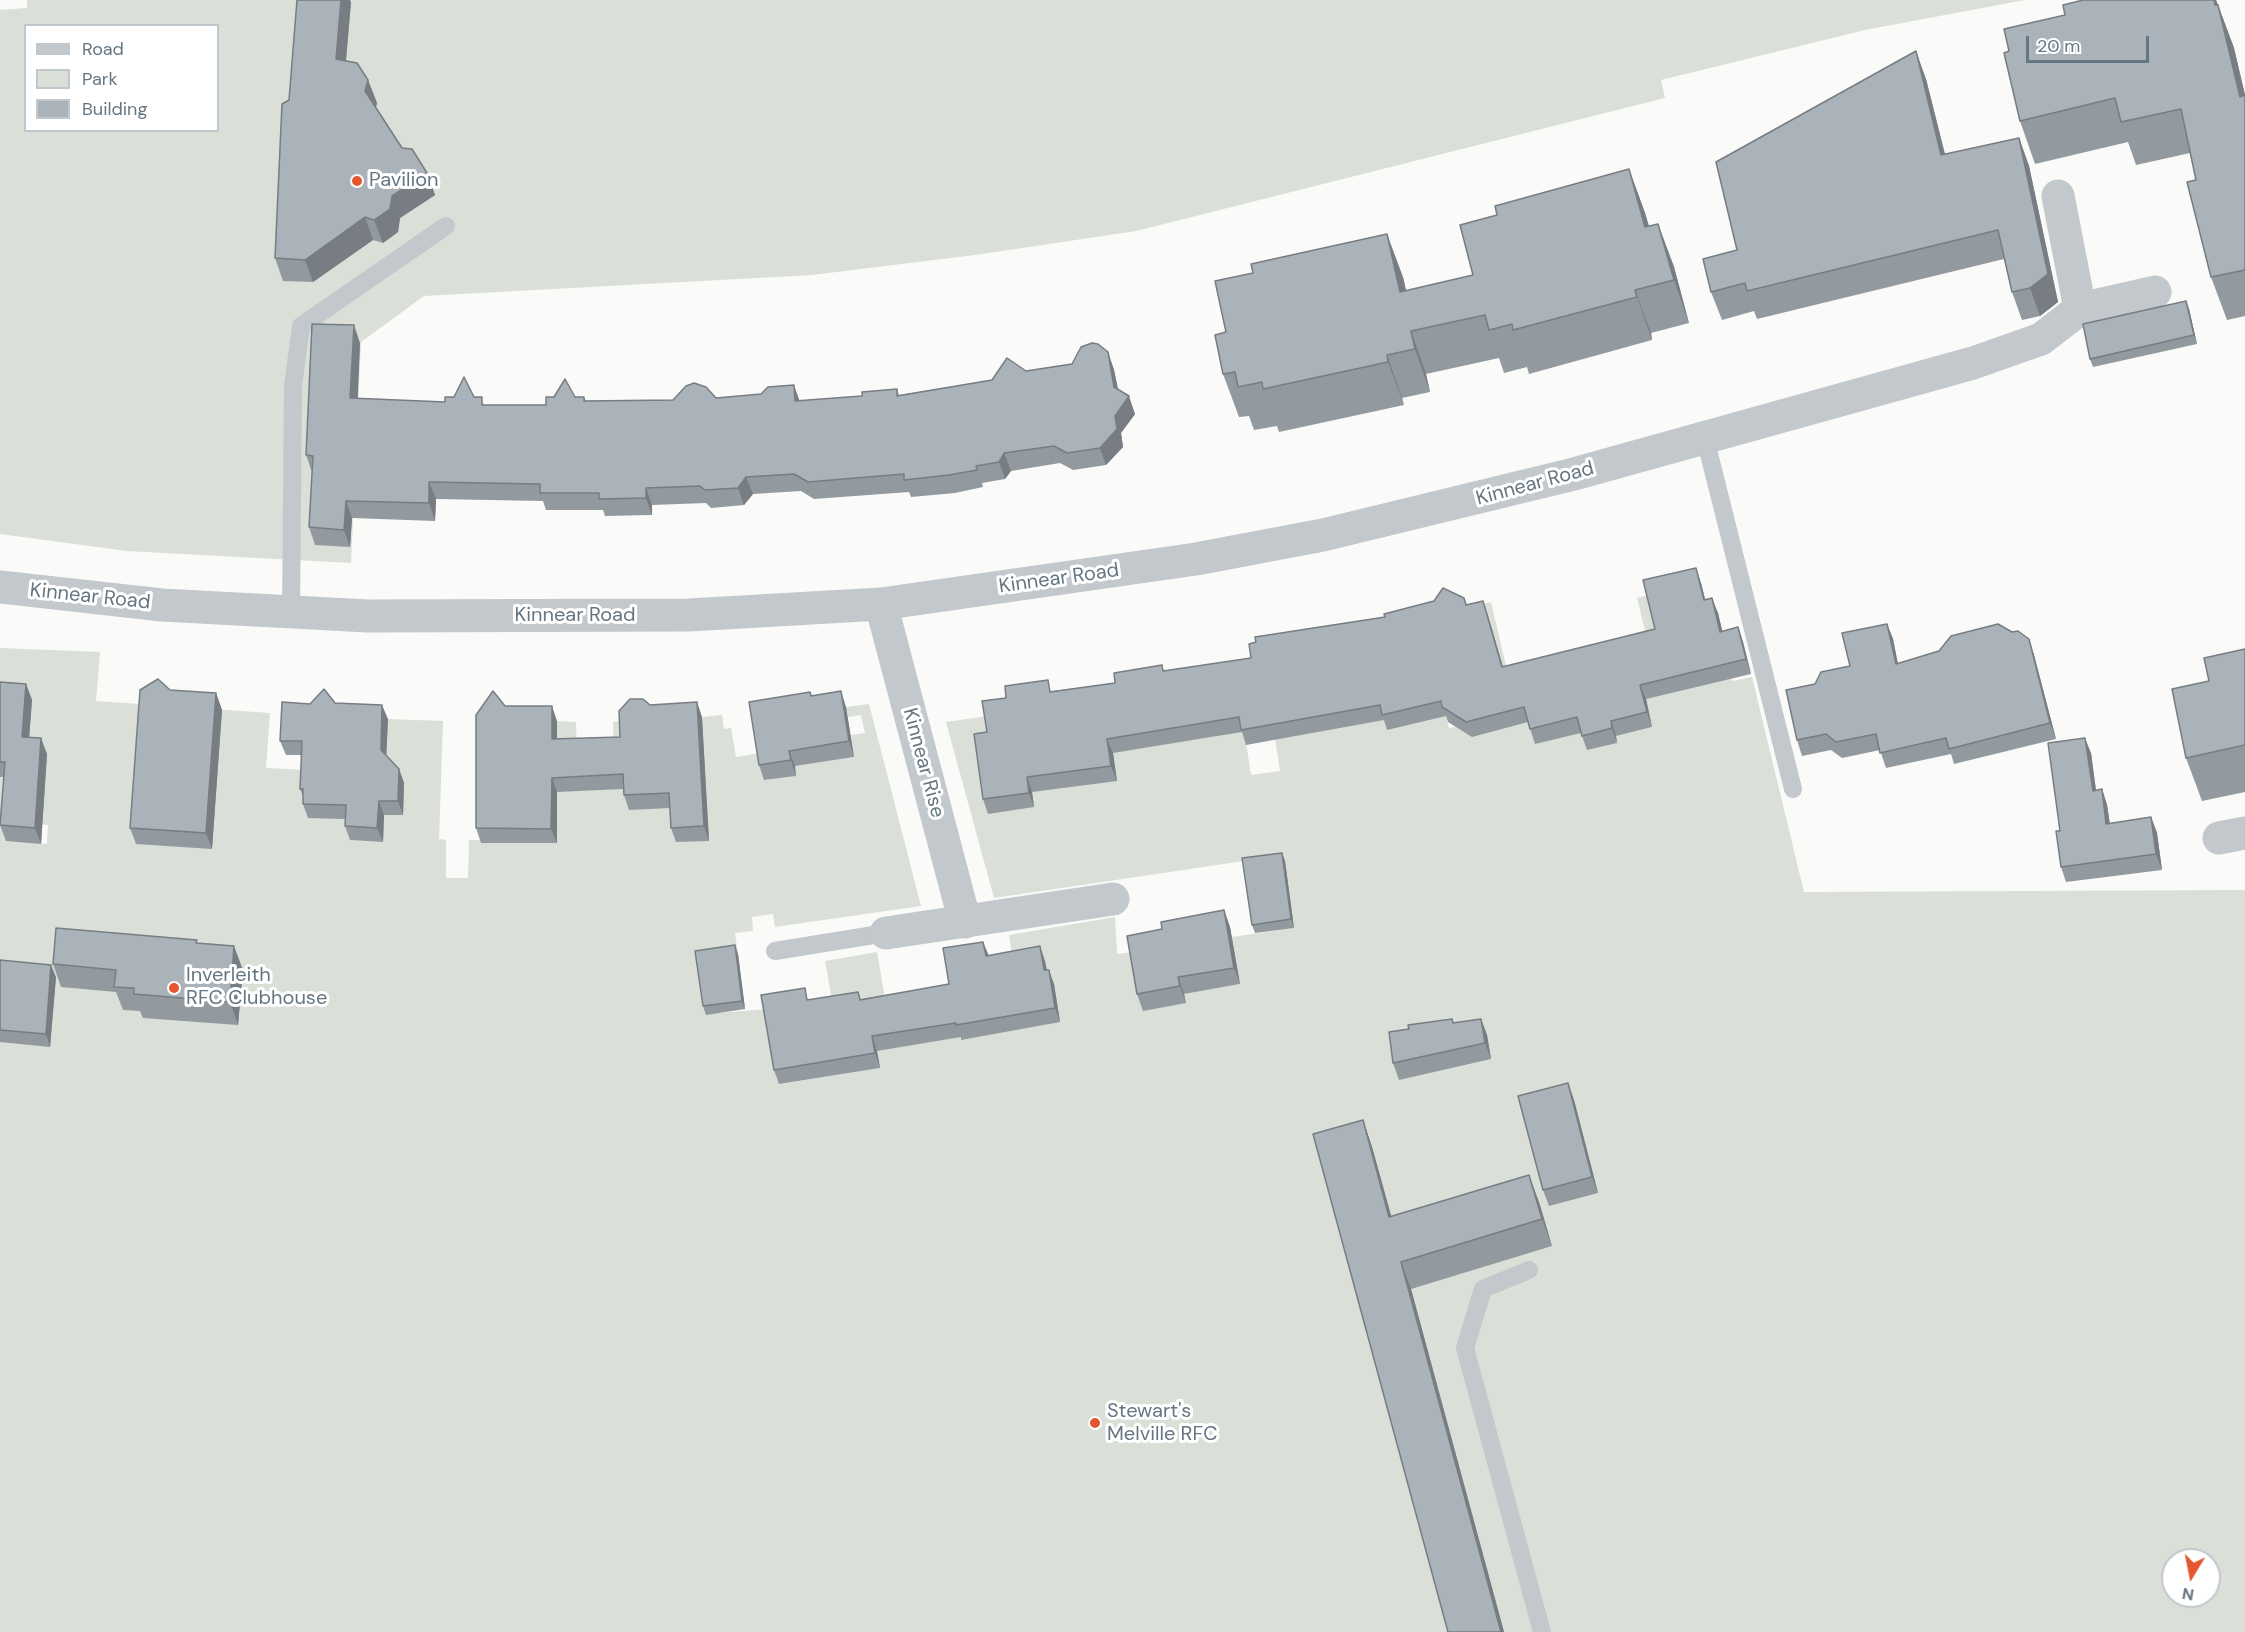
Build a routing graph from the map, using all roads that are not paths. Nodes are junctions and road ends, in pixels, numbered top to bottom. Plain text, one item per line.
1 (2058, 196) dead end
2 (446, 226) dead end
3 (2155, 292) dead end
4 (2080, 309) junction
5 (1705, 438) junction
6 (0, 587) edge
7 (881, 604) junction
8 (291, 614) junction
9 (1793, 789) dead end
10 (1113, 899) dead end
11 (965, 922) junction
12 (886, 933) joint
13 (775, 951) dead end
14 (1529, 1270) dead end
15 (1542, 1632) edge

1 - 4 street
2 - 8 lane
3 - 4 street, Kinnear Road
4 - 5 street, Kinnear Road
5 - 7 street, Kinnear Road
5 - 9 lane
6 - 8 street, Kinnear Road
7 - 8 street, Kinnear Road
7 - 11 street, Kinnear Rise
10 - 11 street
11 - 12 street
12 - 13 lane
14 - 15 lane

